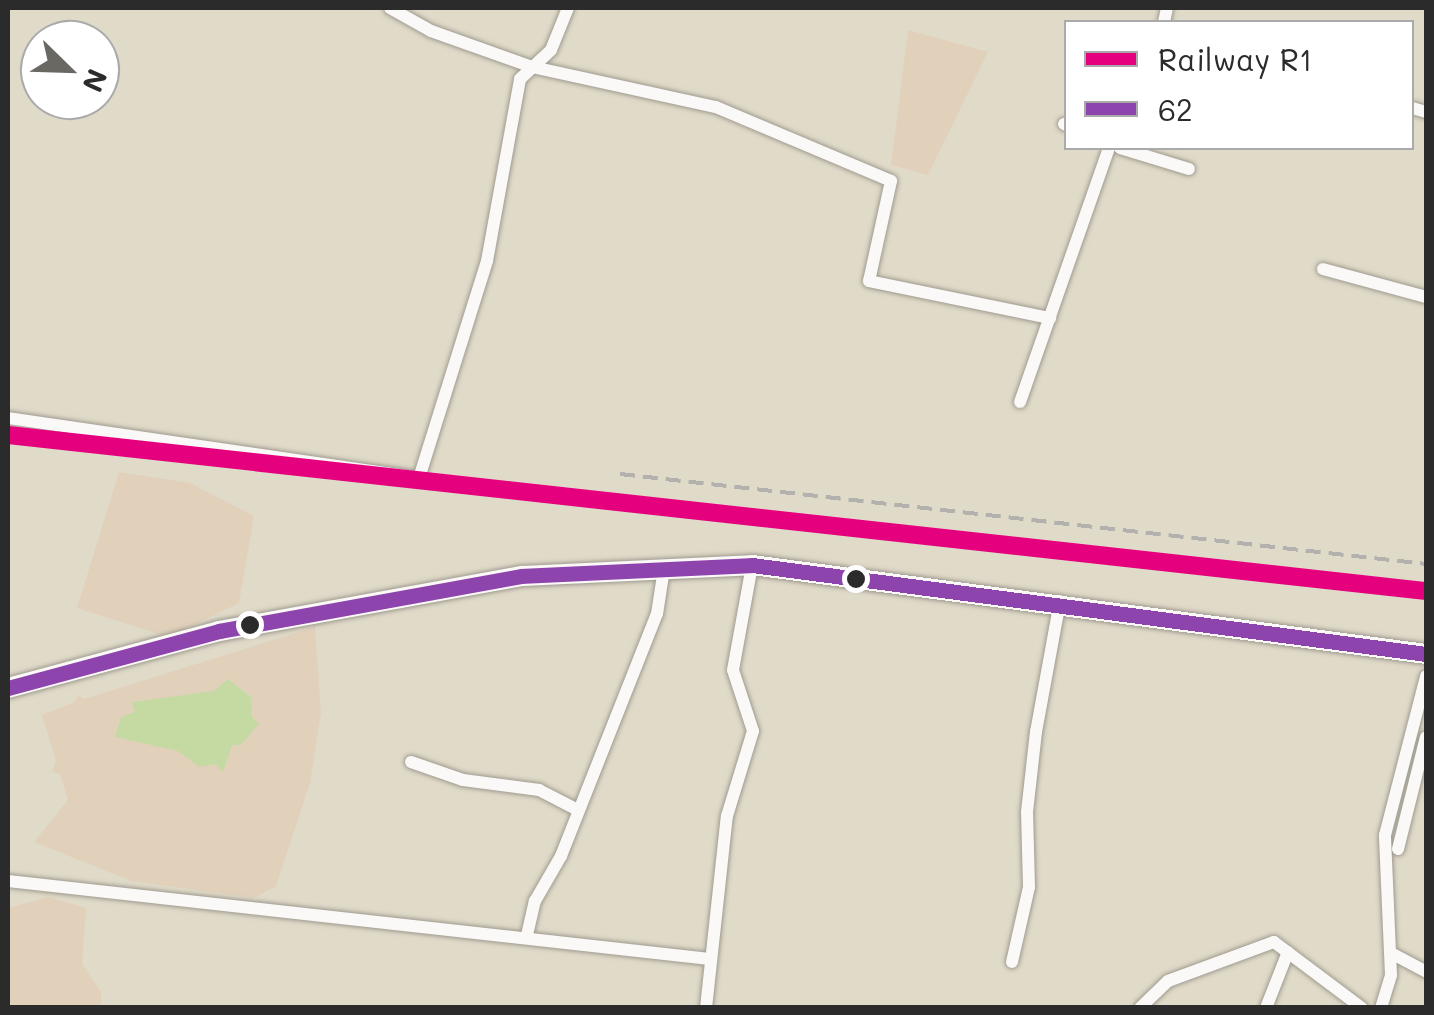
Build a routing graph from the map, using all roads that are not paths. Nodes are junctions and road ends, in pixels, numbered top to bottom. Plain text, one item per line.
1 (390, 8) edge
2 (568, 8) edge
3 (532, 68) junction
4 (1108, 150) edge
5 (1127, 150) edge
6 (1189, 169) dead end
7 (1323, 269) dead end
8 (1426, 297) edge
9 (1050, 318) junction
10 (1020, 402) dead end
11 (8, 418) edge
12 (752, 565) junction
13 (664, 569) junction
14 (1060, 601) junction
15 (1426, 654) edge
16 (1426, 676) edge
17 (8, 688) edge
18 (1426, 737) edge
19 (411, 762) dead end
20 (578, 810) junction
21 (1398, 849) dead end
22 (8, 882) edge
23 (527, 936) junction
24 (1288, 952) junction
25 (1391, 953) junction
26 (710, 959) junction
27 (1012, 962) dead end
28 (1426, 972) edge
29 (706, 1008) edge
30 (1140, 1008) edge
31 (1266, 1008) edge
32 (1362, 1008) edge
33 (1381, 1008) edge

1 - 3 street
2 - 3 street
3 - 9 street
3 - 11 street
4 - 9 street
5 - 6 street
7 - 8 street
9 - 10 street
12 - 13 main road
12 - 14 main road
12 - 26 street
13 - 17 main road
13 - 20 street
14 - 15 main road
14 - 27 street
16 - 25 street
18 - 21 street
19 - 20 street
20 - 23 street
22 - 23 street
23 - 26 street
24 - 30 street
24 - 31 street
24 - 32 street
25 - 28 street
25 - 33 street
26 - 29 street

